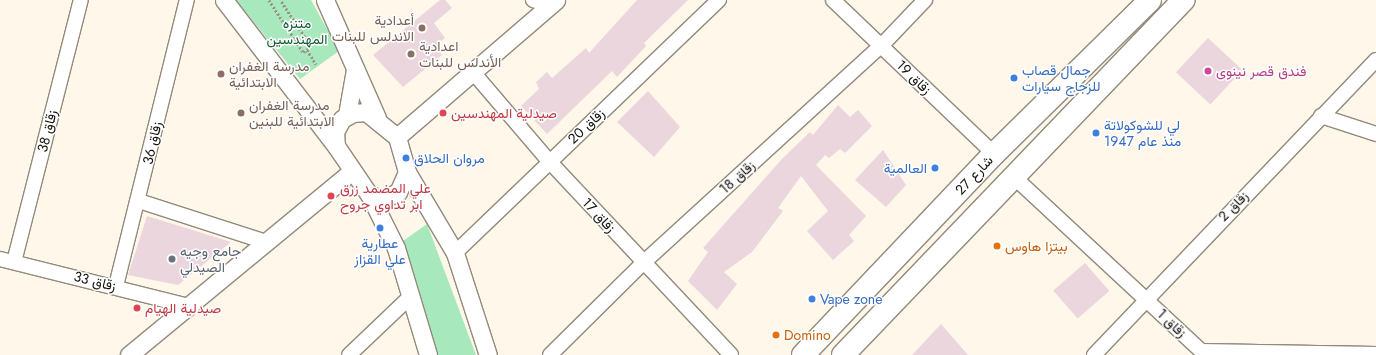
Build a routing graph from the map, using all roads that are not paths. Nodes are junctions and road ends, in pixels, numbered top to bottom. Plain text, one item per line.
1 (80, 0) edge
2 (186, 0) edge
3 (224, 0) edge
4 (325, 0) edge
5 (533, 0) edge
6 (719, 0) edge
7 (833, 0) edge
8 (925, 0) edge
9 (1150, 0) edge
10 (1184, 0) edge
11 (552, 3) edge
12 (881, 46) junction
13 (1376, 60) edge
14 (356, 67) junction
15 (472, 71) junction
16 (302, 98) junction
17 (1321, 116) junction
18 (344, 117) junction
19 (377, 118) junction
20 (1376, 134) edge
21 (397, 137) junction
22 (336, 146) junction
23 (994, 154) junction
24 (549, 161) junction
25 (351, 172) junction
26 (407, 172) junction
27 (1014, 177) junction
28 (370, 196) junction
29 (138, 201) junction
30 (266, 242) junction
31 (454, 253) junction
32 (7, 260) edge
33 (643, 263) junction
34 (116, 286) junction
35 (410, 297) junction
36 (1144, 298) junction
37 (189, 306) junction
38 (841, 316) junction
39 (862, 335) junction
40 (1376, 354) edge
41 (130, 355) edge
42 (349, 355) edge
43 (428, 355) edge
44 (488, 355) edge
45 (550, 355) edge
46 (731, 355) edge
47 (803, 355) edge
48 (843, 355) edge
49 (1094, 355) edge

1 - 32 street, زقاق 38
2 - 29 street, زقاق 36
3 - 16 street
4 - 14 street
5 - 11 street
6 - 24 street, زقاق 20
7 - 12 street, زقاق 19
8 - 12 street, زقاق 18
9 - 23 main road, شارع 27
10 - 27 main road
11 - 15 street
12 - 23 street, زقاق 19
12 - 33 street, زقاق 18
13 - 17 street, زقاق 2
14 - 18 street
14 - 19 street
15 - 21 street
15 - 24 street, زقاق 17
16 - 18 street
16 - 22 street
17 - 20 street
17 - 36 street, زقاق 2
18 - 19 street
18 - 22 street
19 - 21 street
21 - 26 street
22 - 25 street
23 - 38 main road, شارع 27
24 - 31 street, زقاق 20
24 - 33 street, زقاق 17
25 - 28 street
25 - 30 street
26 - 28 street
26 - 31 street
27 - 36 street, زقاق 1
27 - 39 main road
28 - 35 street
29 - 30 street
29 - 34 street, زقاق 36
30 - 37 street
31 - 44 street
32 - 34 street, زقاق 33
33 - 45 street, زقاق 18
33 - 46 street, زقاق 17
34 - 37 street, زقاق 33
35 - 42 street
35 - 43 street
36 - 40 street, زقاق 1
36 - 49 street, زقاق 2
37 - 41 street
38 - 39 main road
38 - 47 main road, شارع 27
39 - 48 main road

